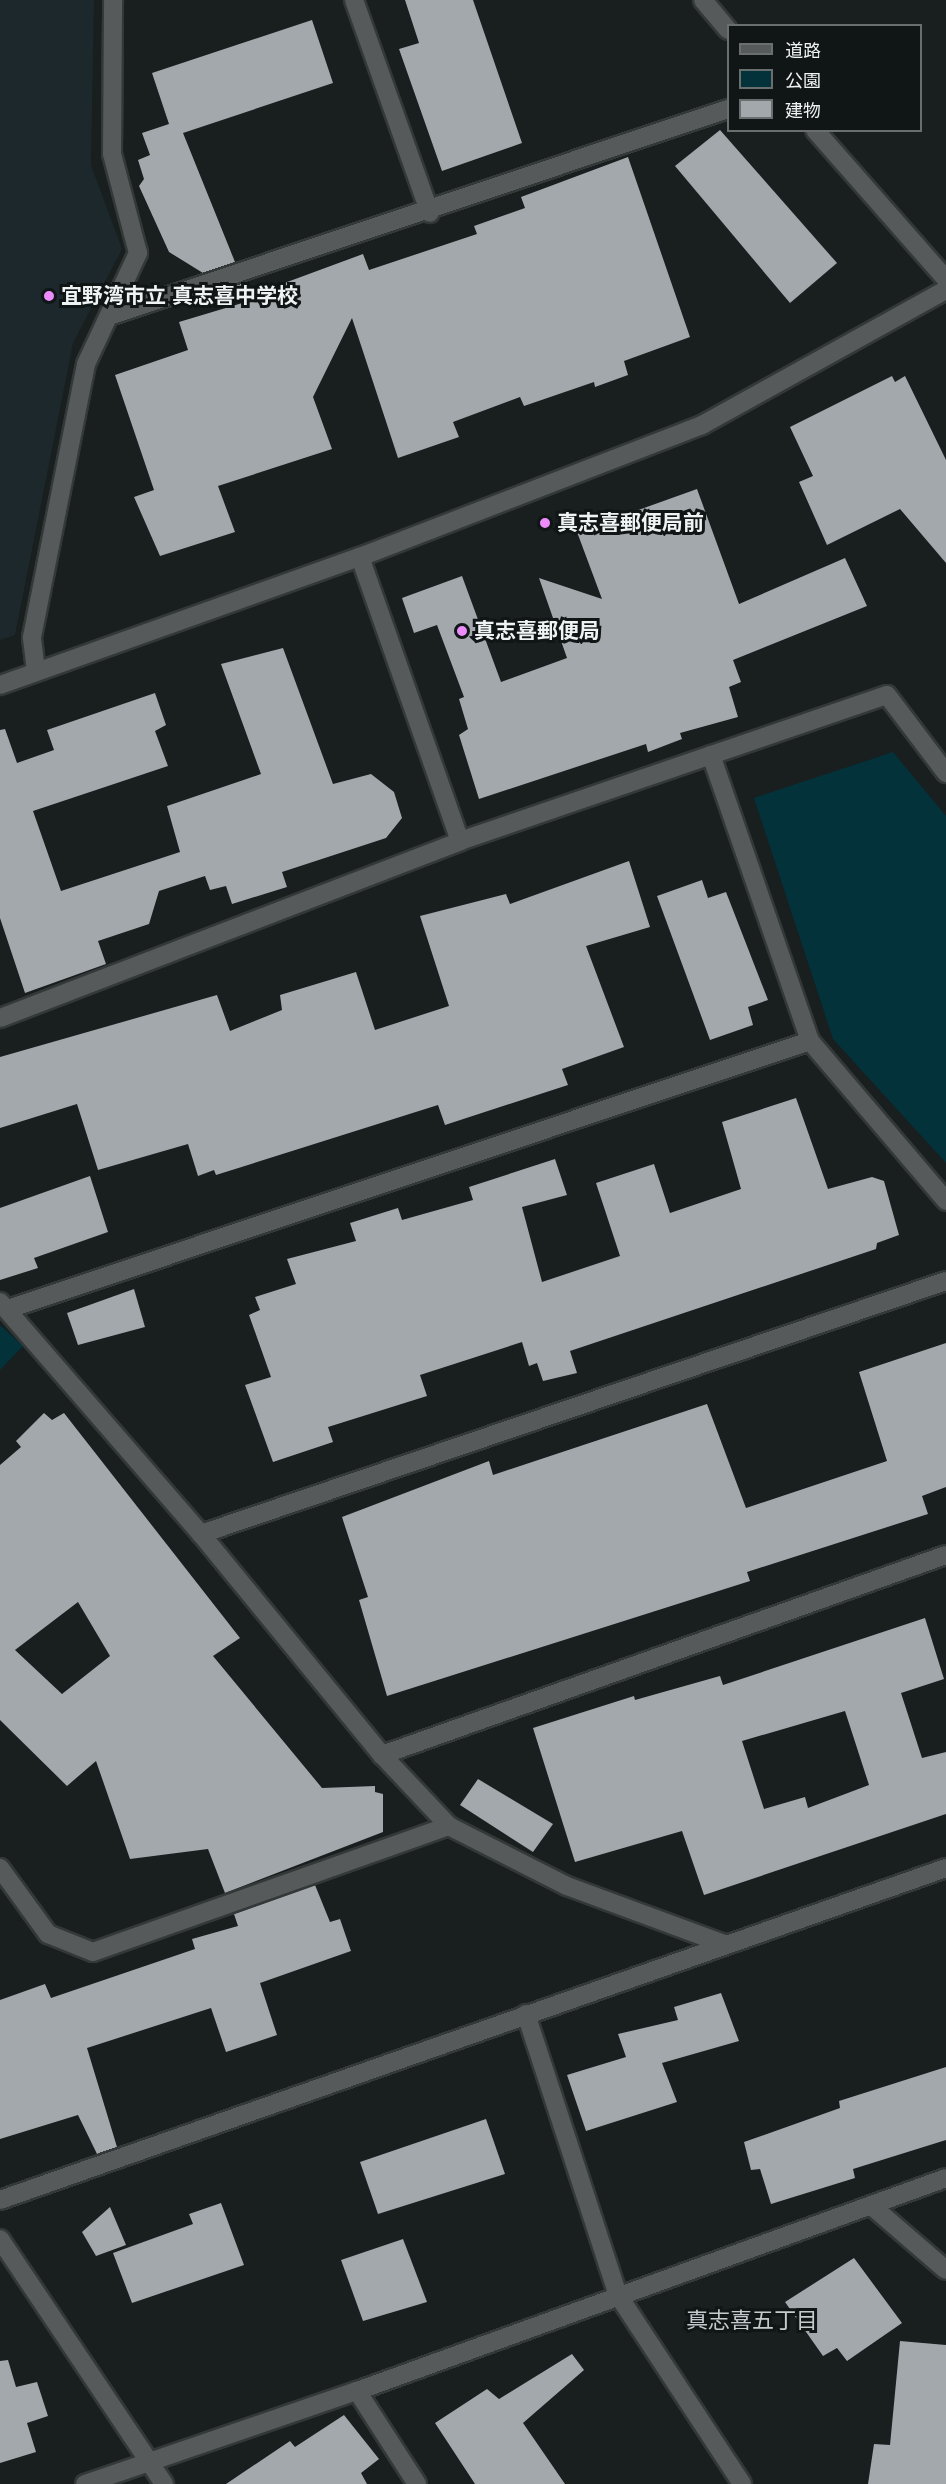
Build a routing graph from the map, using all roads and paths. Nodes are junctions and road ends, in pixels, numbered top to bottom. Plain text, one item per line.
1 (113, 0) edge
2 (354, 0) edge
3 (703, 0) edge
4 (727, 28) edge
5 (727, 110) edge
6 (817, 132) edge
7 (430, 213) junction
8 (946, 279) edge
9 (946, 290) edge
10 (109, 316) junction
11 (360, 557) junction
12 (36, 671) junction
13 (0, 685) edge
14 (711, 755) junction
15 (946, 773) edge
16 (460, 841) junction
17 (0, 1018) edge
18 (810, 1041) junction
19 (946, 1201) edge
20 (946, 1281) edge
21 (4, 1306) edge
22 (201, 1534) junction
23 (946, 1555) edge
24 (382, 1755) junction
25 (449, 1826) junction
26 (0, 1868) edge
27 (946, 1868) edge
28 (724, 1944) junction
29 (526, 2014) junction
30 (946, 2178) edge
31 (0, 2200) edge
32 (873, 2207) junction
33 (0, 2239) edge
34 (946, 2270) edge
35 (618, 2295) junction
36 (357, 2391) junction
37 (149, 2460) junction
38 (85, 2484) edge
39 (165, 2484) edge
40 (417, 2484) edge
41 (742, 2484) edge

1 - 10 street
2 - 7 street
3 - 4 street
5 - 7 street
6 - 8 street
7 - 10 street
9 - 11 street
10 - 12 street
11 - 12 street
11 - 16 street
12 - 13 street
14 - 15 street
14 - 16 street
14 - 18 street
16 - 17 street
18 - 19 street
18 - 21 street
20 - 22 street
21 - 22 street
22 - 24 street
23 - 24 street
24 - 25 street
25 - 26 street
25 - 28 street
27 - 28 street
28 - 29 street
29 - 31 street
29 - 35 street
30 - 32 street
32 - 34 street
32 - 35 street
33 - 37 street
35 - 36 street
35 - 41 street
36 - 37 street
36 - 40 street
37 - 38 street
37 - 39 street

